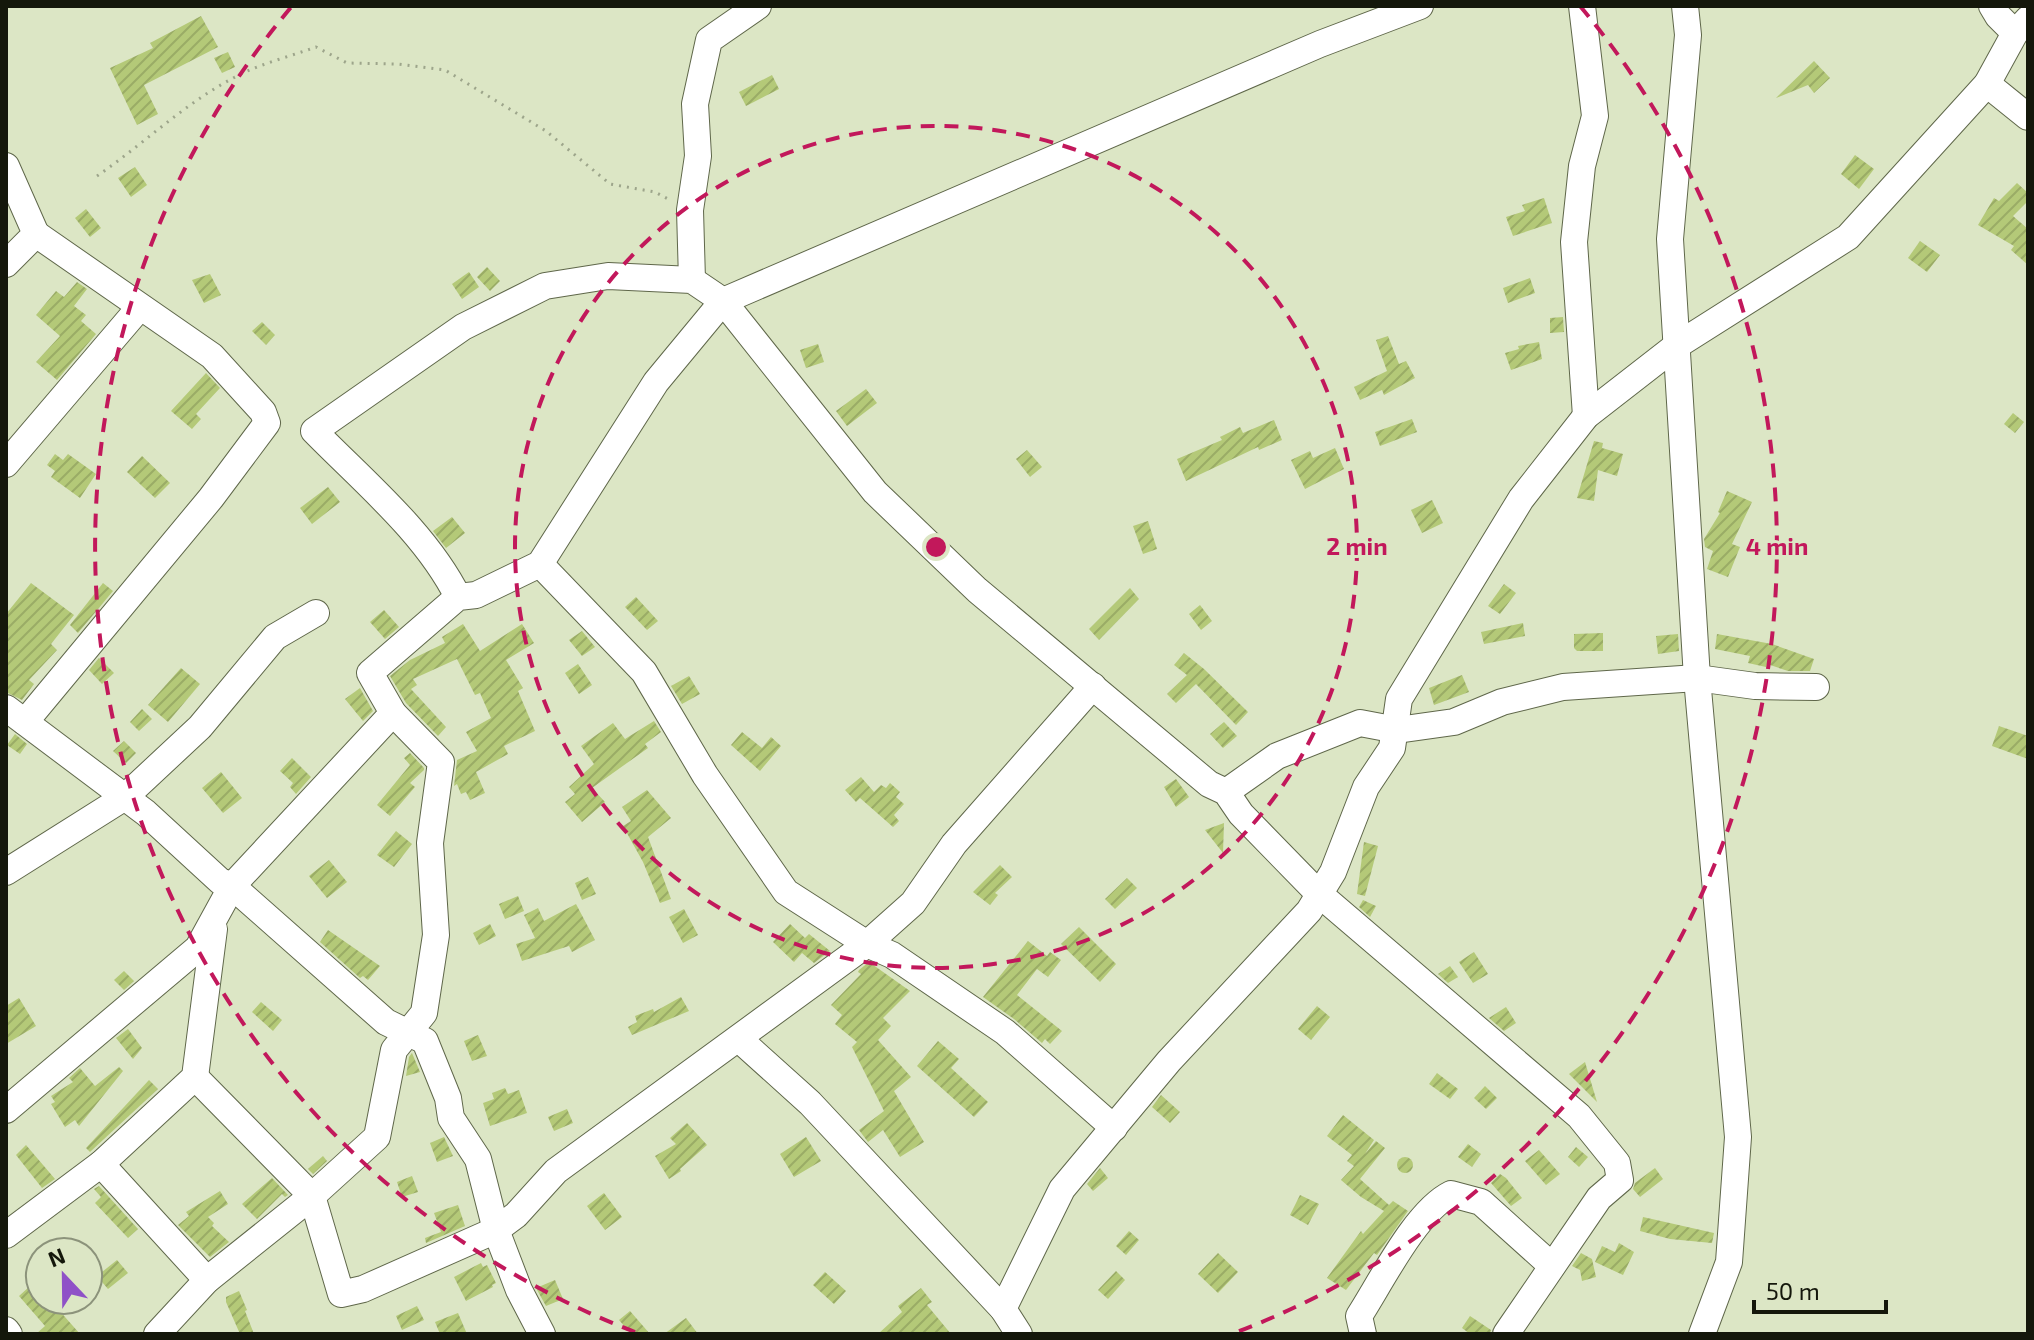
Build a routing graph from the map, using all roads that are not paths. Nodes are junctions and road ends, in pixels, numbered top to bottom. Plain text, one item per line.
1 (758, 6) edge
2 (1420, 6) edge
3 (1582, 6) edge
4 (1685, 6) edge
5 (1992, 6) edge
6 (2022, 26) edge
7 (1987, 84) junction
8 (2028, 117) edge
9 (6, 166) edge
10 (36, 234) junction
11 (6, 264) edge
12 (692, 280) junction
13 (723, 301) junction
14 (140, 307) junction
15 (1676, 346) junction
16 (1586, 416) junction
17 (6, 464) edge
18 (540, 564) junction
19 (458, 597) junction
20 (316, 613) dead end
21 (1697, 678) junction
22 (1093, 686) junction
23 (1816, 687) dead end
24 (393, 713) junction
25 (16, 715) edge
26 (1397, 730) junction
27 (1226, 792) junction
28 (125, 797) junction
29 (6, 872) edge
30 (232, 886) junction
31 (1318, 893) junction
32 (216, 915) junction
33 (867, 944) junction
34 (408, 1033) junction
35 (739, 1039) junction
36 (195, 1077) junction
37 (6, 1110) edge
38 (1114, 1128) junction
39 (101, 1164) junction
40 (312, 1196) junction
41 (496, 1230) junction
42 (6, 1235) edge
43 (1552, 1266) junction
44 (207, 1280) junction
45 (1003, 1309) junction
46 (164, 1331) edge
47 (542, 1334) edge
48 (1019, 1334) edge
49 (1363, 1334) edge
50 (1506, 1334) edge
51 (1702, 1334) edge

1 - 12 street
2 - 13 street
3 - 16 street
4 - 15 street
5 - 6 street
6 - 7 street
7 - 8 street
7 - 15 street
9 - 10 street
10 - 11 street
10 - 14 street
12 - 13 street
12 - 19 street
13 - 18 street
13 - 22 street
14 - 17 street
14 - 25 street
15 - 16 street
15 - 21 street
16 - 26 street
18 - 19 street
18 - 33 street
19 - 24 street
20 - 28 street
21 - 23 street
21 - 26 street
21 - 51 street
22 - 27 street
22 - 33 street
24 - 30 street
24 - 34 street
25 - 28 street
26 - 27 street
26 - 31 street
27 - 31 street
28 - 29 street
28 - 30 street
30 - 32 street
30 - 34 street
31 - 38 street
31 - 43 street
32 - 36 street
32 - 37 street
33 - 35 street
33 - 38 street
34 - 40 street
34 - 41 street
35 - 41 street
35 - 45 street
36 - 39 street
36 - 40 street
38 - 45 street
39 - 42 street
39 - 44 street
40 - 41 street
40 - 44 street
41 - 47 street
43 - 49 street
43 - 50 street
44 - 46 street
45 - 48 street

